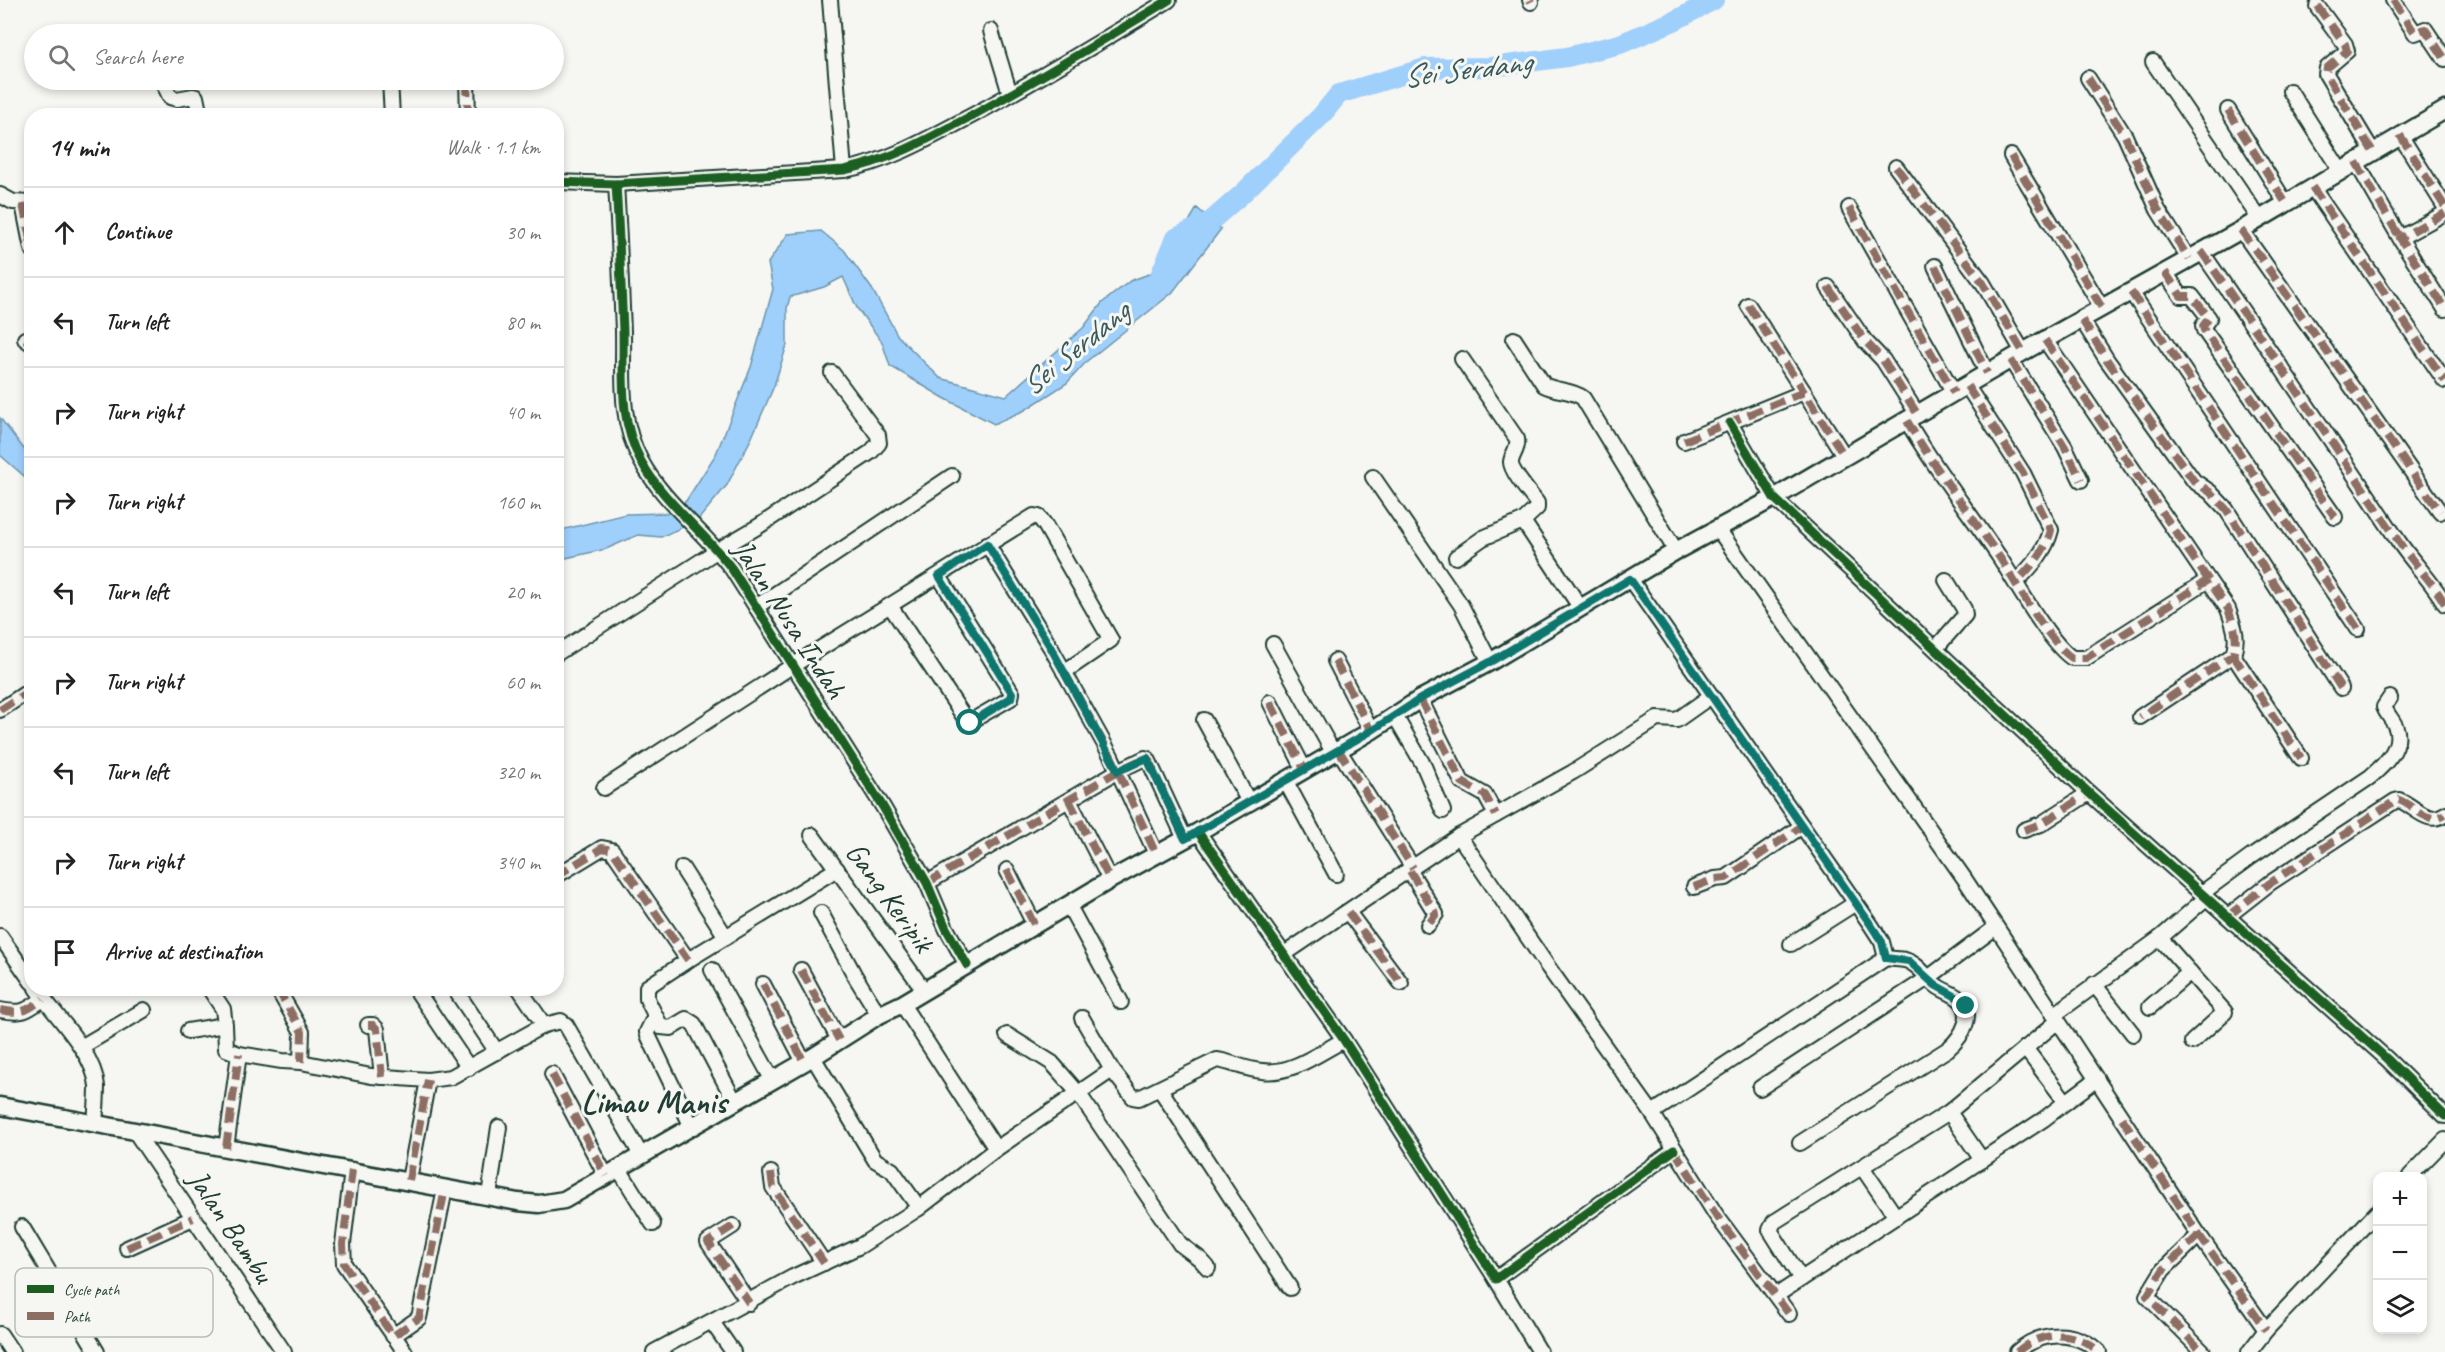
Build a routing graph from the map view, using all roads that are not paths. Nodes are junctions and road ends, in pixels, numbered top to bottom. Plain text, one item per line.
1 (830, 0) edge
2 (1169, 0) edge
3 (2393, 0) edge
4 (2317, 6) dead end
5 (991, 31) dead end
6 (2445, 59) edge
7 (2153, 62) dead end
8 (2088, 78) dead end
9 (167, 90) edge
10 (391, 90) edge
11 (467, 90) edge
12 (2289, 91) dead end
13 (1010, 94) junction
14 (198, 108) edge
15 (392, 108) edge
16 (468, 108) edge
17 (2445, 110) edge
18 (2228, 111) dead end
19 (2400, 135) junction
20 (2373, 152) junction
21 (2011, 156) dead end
22 (2356, 162) junction
23 (1896, 167) dead end
24 (844, 170) junction
25 (2340, 170) junction
26 (564, 183) edge
27 (616, 184) junction
28 (2312, 187) junction
29 (0, 195) edge
30 (2285, 202) junction
31 (24, 203) edge
32 (2445, 207) edge
33 (1849, 208) dead end
34 (2445, 213) edge
35 (2259, 218) junction
36 (2241, 230) junction
37 (2400, 238) junction
38 (2195, 255) junction
39 (1935, 266) dead end
40 (2165, 272) junction
41 (1828, 287) dead end
42 (2131, 292) junction
43 (1748, 305) dead end
44 (2102, 308) junction
45 (2445, 309) edge
46 (2082, 320) junction
47 (1514, 339) dead end
48 (2045, 340) junction
49 (2017, 356) junction
50 (1462, 359) dead end
51 (832, 373) dead end
52 (1987, 373) junction
53 (2445, 381) edge
54 (1960, 389) junction
55 (1804, 392) junction
56 (1912, 418) junction
57 (1730, 423) junction
58 (1684, 441) dead end
59 (1845, 457) junction
60 (952, 476) dead end
61 (1373, 477) dead end
62 (2081, 480) dead end
63 (1774, 498) junction
64 (2440, 512) dead end
65 (2335, 517) dead end
66 (1523, 520) junction
67 (1718, 529) junction
68 (987, 544) junction
69 (714, 545) junction
70 (1676, 551) junction
71 (1456, 557) dead end
72 (939, 576) junction
73 (1630, 579) junction
74 (1946, 580) dead end
75 (2208, 580) junction
76 (2016, 582) junction
77 (2445, 604) edge
78 (756, 607) junction
79 (891, 607) junction
80 (1580, 607) junction
81 (2358, 629) dead end
82 (1273, 644) dead end
83 (564, 648) edge
84 (1936, 648) junction
85 (2233, 655) junction
86 (1335, 662) dead end
87 (1490, 662) junction
88 (792, 666) junction
89 (1064, 672) junction
90 (2341, 688) dead end
91 (24, 694) edge
92 (1711, 696) junction
93 (2390, 698) dead end
94 (1420, 699) junction
95 (1270, 702) dead end
96 (0, 710) edge
97 (1395, 716) junction
98 (2140, 717) dead end
99 (1204, 720) dead end
100 (1371, 731) junction
101 (1336, 751) junction
102 (2301, 758) dead end
103 (1304, 769) junction
104 (1118, 771) junction
105 (1285, 780) junction
106 (604, 788) dead end
107 (2089, 793) junction
108 (1070, 800) junction
109 (1249, 801) junction
110 (1443, 811) dead end
111 (2445, 814) edge
112 (1496, 815) junction
113 (1802, 826) junction
114 (2024, 830) dead end
115 (812, 835) dead end
116 (1192, 836) junction
117 (1459, 836) junction
118 (1156, 854) junction
119 (682, 868) dead end
120 (837, 869) junction
121 (1411, 869) junction
122 (1007, 870) dead end
123 (564, 871) edge
124 (1336, 874) dead end
125 (1110, 880) junction
126 (927, 883) junction
127 (1694, 887) dead end
128 (2204, 896) junction
129 (1854, 904) junction
130 (1069, 906) junction
131 (1348, 912) junction
132 (821, 913) dead end
133 (2228, 916) junction
134 (1034, 924) junction
135 (1428, 925) dead end
136 (1996, 927) junction
137 (0, 936) edge
138 (726, 937) junction
139 (2160, 938) junction
140 (1791, 944) dead end
141 (1283, 955) junction
142 (1886, 958) junction
143 (688, 960) junction
144 (967, 965) junction
145 (24, 970) edge
146 (712, 970) dead end
147 (801, 970) dead end
148 (2190, 972) junction
149 (1928, 978) junction
150 (1401, 983) dead end
151 (763, 984) dead end
152 (2094, 984) junction
153 (924, 990) junction
154 (37, 996) edge
155 (41, 996) edge
156 (214, 996) edge
157 (282, 996) edge
158 (420, 996) edge
159 (459, 996) edge
160 (524, 996) edge
161 (1121, 1002) dead end
162 (902, 1004) junction
163 (2150, 1007) dead end
164 (0, 1010) edge
165 (144, 1010) dead end
166 (879, 1015) junction
167 (655, 1016) junction
168 (1082, 1018) dead end
169 (2056, 1018) junction
170 (225, 1025) junction
171 (368, 1025) dead end
172 (544, 1025) junction
173 (188, 1030) dead end
174 (2133, 1034) dead end
175 (1007, 1035) dead end
176 (839, 1040) junction
177 (1344, 1040) junction
178 (2192, 1042) dead end
179 (81, 1047) junction
180 (2025, 1048) junction
181 (497, 1052) junction
182 (239, 1054) junction
183 (809, 1059) junction
184 (301, 1062) junction
185 (469, 1068) junction
186 (1112, 1070) junction
187 (552, 1074) dead end
188 (382, 1077) junction
189 (772, 1079) junction
190 (428, 1080) junction
191 (2097, 1080) junction
192 (1760, 1088) dead end
193 (1160, 1089) junction
194 (1079, 1094) junction
195 (734, 1101) junction
196 (2066, 1102) junction
197 (0, 1106) edge
198 (1949, 1112) junction
199 (1652, 1113) junction
200 (2445, 1116) edge
201 (95, 1124) junction
202 (691, 1125) junction
203 (499, 1127) dead end
204 (134, 1130) junction
205 (2445, 1140) edge
206 (1800, 1143) dead end
207 (226, 1148) junction
208 (996, 1149) junction
209 (1674, 1150) junction
210 (641, 1155) junction
211 (1982, 1160) junction
212 (1862, 1167) junction
213 (352, 1170) junction
214 (612, 1172) junction
215 (2414, 1172) edge
216 (771, 1173) dead end
217 (410, 1180) junction
218 (445, 1189) junction
219 (489, 1196) junction
220 (919, 1208) junction
221 (1896, 1216) junction
222 (2373, 1216) edge
223 (193, 1218) junction
224 (653, 1224) dead end
225 (733, 1226) dead end
226 (22, 1227) dead end
227 (2199, 1235) junction
228 (128, 1248) dead end
229 (824, 1263) junction
230 (47, 1268) edge
231 (1208, 1268) dead end
232 (1496, 1279) junction
233 (1801, 1279) junction
234 (1290, 1288) dead end
235 (1783, 1291) dead end
236 (749, 1303) junction
237 (1789, 1314) dead end
238 (712, 1322) junction
239 (2266, 1330) junction
240 (0, 1334) edge
241 (393, 1336) junction
242 (88, 1337) edge
243 (12, 1352) edge
244 (97, 1352) edge
245 (284, 1352) edge
246 (405, 1352) edge
247 (654, 1352) edge
248 (733, 1352) edge
249 (1540, 1352) edge
250 (2017, 1352) edge
251 (2099, 1352) edge
252 (2203, 1352) edge
253 (2249, 1352) edge

1 - 24 street
2 - 13 street
3 - 6 street
4 - 20 street
5 - 13 street
7 - 35 street
8 - 38 street
9 - 14 street
10 - 15 street
11 - 16 street
12 - 25 street
13 - 24 street
17 - 19 main road
18 - 30 street
19 - 20 main road
19 - 32 street
20 - 22 main road
21 - 44 street
22 - 25 main road
22 - 37 street
23 - 49 street
24 - 27 street
25 - 28 main road
26 - 27 street
27 - 69 street, Jalan Nusa Indah
28 - 30 main road
28 - 53 street
29 - 31 street
30 - 35 main road
33 - 54 street
34 - 37 street
35 - 36 main road
36 - 38 main road
36 - 64 street
37 - 45 street
38 - 40 main road
38 - 77 street
39 - 52 street
40 - 42 main road
40 - 65 street
41 - 56 street
42 - 44 main road
42 - 81 street
43 - 55 street
44 - 46 main road
46 - 48 main road
46 - 90 street
47 - 70 street
48 - 49 main road
48 - 75 street
49 - 52 main road
49 - 62 street
50 - 66 street
51 - 69 street
52 - 54 main road
54 - 56 main road
54 - 76 street
55 - 57 street
55 - 59 street
56 - 59 main road
56 - 76 street
57 - 58 street
57 - 63 street
59 - 63 main road
60 - 78 street
61 - 87 street
63 - 67 main road
63 - 84 street
66 - 71 street
66 - 80 street
67 - 70 main road
67 - 136 street
68 - 72 street
68 - 89 street
68 - 89 street
69 - 78 street, Jalan Nusa Indah
69 - 83 street
70 - 73 main road
72 - 79 street
72 - 79 street
73 - 80 main road
73 - 92 street
74 - 84 street
75 - 76 street
75 - 85 street
78 - 88 street, Jalan Nusa Indah
79 - 88 street
80 - 87 main road
82 - 101 street
84 - 107 street
85 - 98 street
85 - 102 street
86 - 100 street
87 - 94 main road
88 - 106 street
88 - 126 street, Jalan Nusa Indah
89 - 104 street
91 - 96 street
92 - 112 street
92 - 113 street
93 - 128 street
94 - 97 main road
94 - 112 street
95 - 103 street
97 - 100 main road
97 - 110 street
99 - 109 street
100 - 101 main road
101 - 103 main road
101 - 121 street
103 - 105 main road
104 - 108 street
104 - 116 street
104 - 118 street
105 - 109 main road
105 - 124 street
107 - 114 street
107 - 128 street
108 - 125 street
108 - 126 street
109 - 116 main road
111 - 133 street
112 - 117 street
113 - 127 street
113 - 129 street
115 - 120 street, Gang Keripik
116 - 118 main road
116 - 141 street
117 - 121 street
117 - 199 street
118 - 125 main road
119 - 138 street
120 - 138 street
120 - 153 street, Gang Keripik
121 - 131 street
121 - 135 street
122 - 134 street
123 - 143 street
125 - 130 main road
126 - 144 street, Jalan Nusa Indah
128 - 133 street
128 - 139 street
129 - 140 street
129 - 142 street
130 - 134 main road
130 - 161 street
131 - 141 street
131 - 150 street
132 - 166 street
133 - 200 street
134 - 144 main road
136 - 149 street
136 - 169 street
137 - 145 street
138 - 143 street
139 - 148 street
139 - 152 street
141 - 177 street
142 - 149 street
142 - 199 street
143 - 167 street
144 - 153 main road
146 - 189 street
147 - 176 street
148 - 163 street
148 - 178 street
149 - 192 street
149 - 206 street
151 - 183 street
152 - 169 street
152 - 174 street
153 - 162 main road
154 - 164 street
155 - 179 street
156 - 170 street
157 - 184 street
158 - 185 street
159 - 181 street
160 - 172 street
162 - 166 main road
162 - 208 street
165 - 179 street
166 - 176 main road
167 - 195 street
167 - 202 street
168 - 186 street
169 - 180 street
169 - 191 street
170 - 173 street
170 - 182 street
171 - 188 street
172 - 181 street
172 - 210 street
175 - 194 street
176 - 183 main road
177 - 193 street
177 - 232 street
179 - 201 street
180 - 196 street
180 - 198 street
181 - 185 street
182 - 184 street
182 - 207 street
183 - 189 main road
183 - 220 street
184 - 188 street
185 - 190 street
186 - 193 street
186 - 194 street
187 - 214 street
188 - 190 street
189 - 195 main road
190 - 217 street
191 - 196 street
191 - 227 street
193 - 234 street
194 - 208 street
194 - 231 street
195 - 202 main road
196 - 211 street
197 - 201 main road
198 - 211 street
198 - 212 street
199 - 209 street
201 - 204 main road
202 - 210 main road
203 - 219 street
204 - 207 main road
204 - 223 street, Jalan Bambu
205 - 215 street
207 - 213 main road
208 - 220 street
209 - 232 street
209 - 237 street
210 - 214 main road
211 - 221 street
212 - 221 street
212 - 233 street
213 - 217 main road
213 - 241 street
214 - 219 main road
214 - 224 street
216 - 229 street
217 - 218 main road
218 - 219 main road
218 - 241 street
220 - 229 street
221 - 233 street
222 - 239 street
223 - 228 street
223 - 245 street, Jalan Bambu
225 - 236 street
226 - 230 street
227 - 239 street
227 - 252 street
229 - 236 street
232 - 249 street
233 - 235 street
236 - 238 street
238 - 247 street
238 - 248 street
239 - 253 street
240 - 243 street
241 - 246 street
242 - 244 street
250 - 251 street

